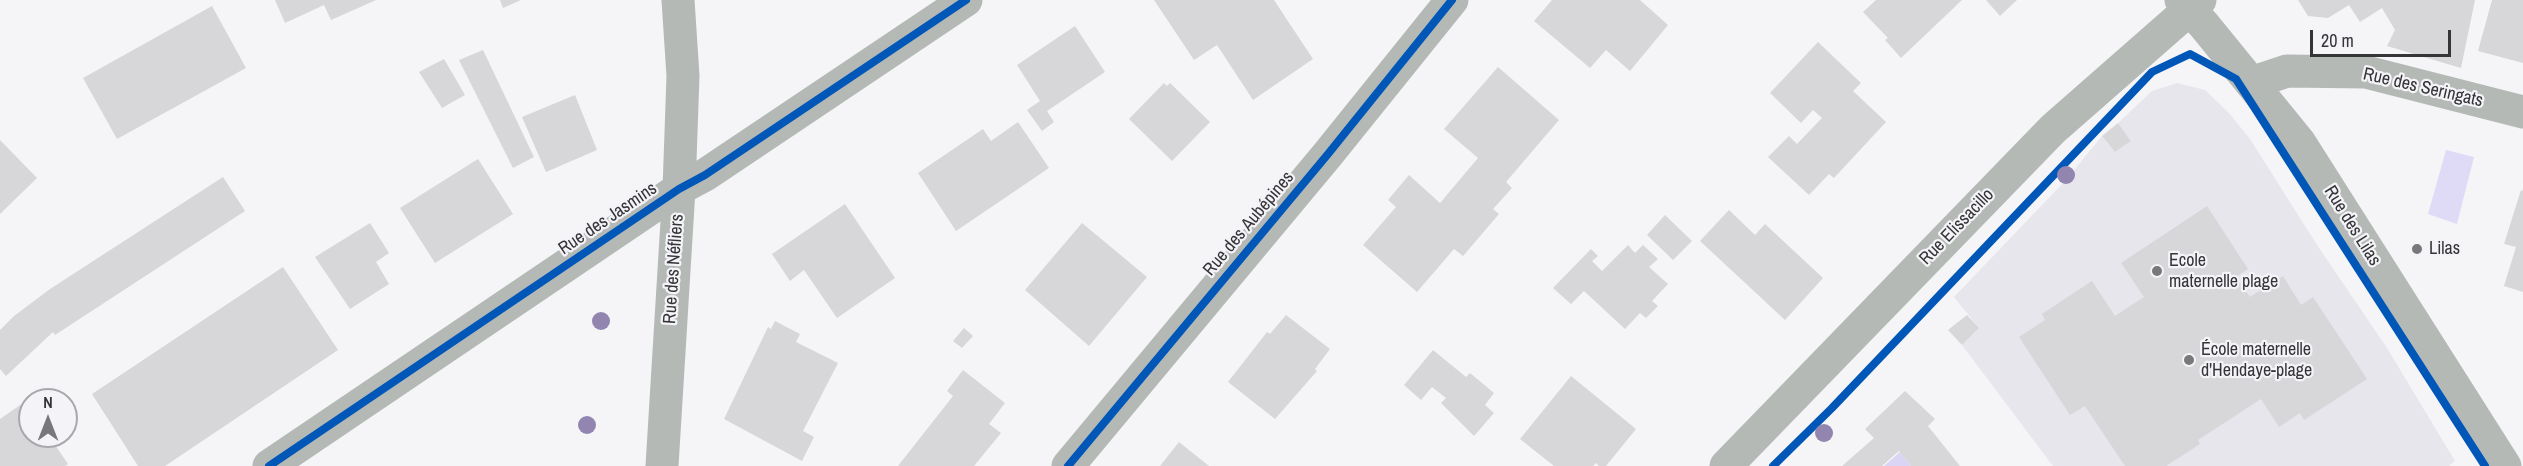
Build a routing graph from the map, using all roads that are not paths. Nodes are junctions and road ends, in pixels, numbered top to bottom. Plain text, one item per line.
1 (678, 0) edge
2 (966, 0) edge
3 (1452, 0) edge
4 (2190, 3) edge
5 (2251, 83) junction
6 (2523, 112) edge
7 (679, 189) junction
8 (269, 466) edge
9 (662, 466) edge
10 (1068, 466) edge
11 (1726, 466) edge
12 (2505, 466) edge

1 - 7 street, Rue des Néfliers
2 - 7 street, Rue des Jasmins
3 - 10 street, Rue des Aubépines
4 - 5 street, Rue des Lilas
4 - 11 street, Rue Elissacillo
5 - 6 street, Rue des Seringats
5 - 12 street, Rue des Lilas
7 - 8 street, Rue des Jasmins
7 - 9 street, Rue des Néfliers

